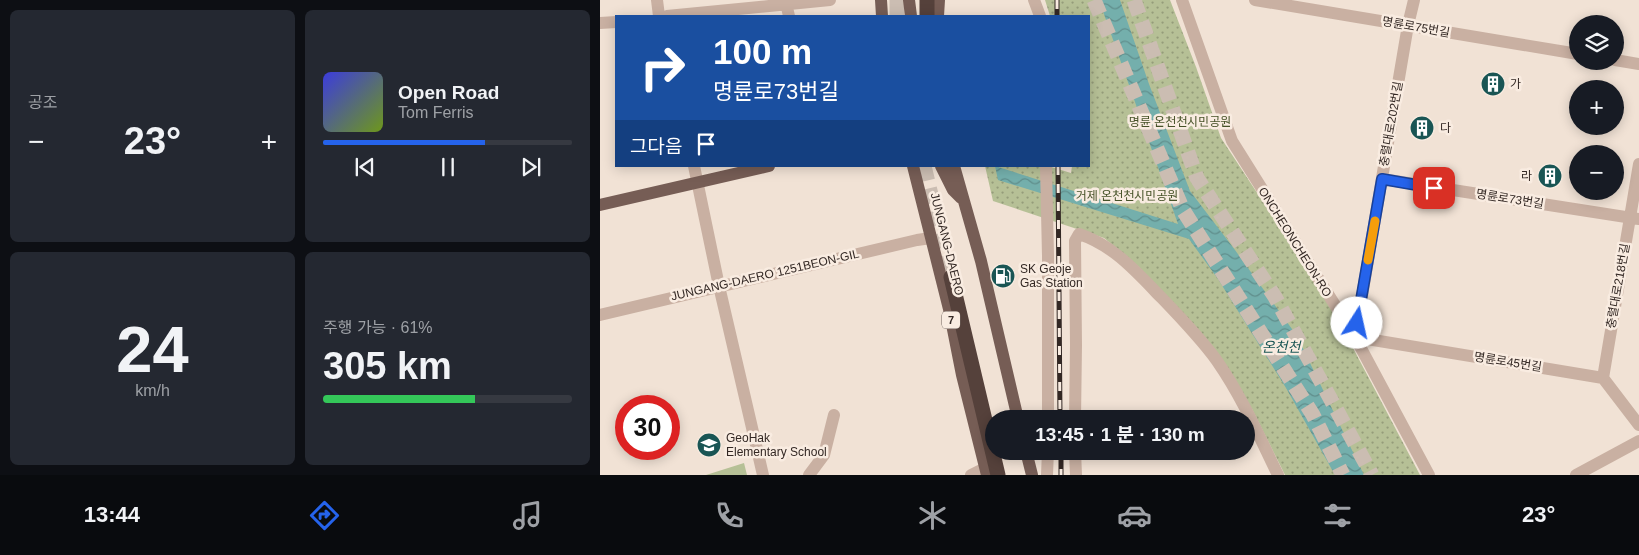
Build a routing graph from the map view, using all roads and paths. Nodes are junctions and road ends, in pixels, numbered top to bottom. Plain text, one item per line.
1 (658, 0) edge
2 (830, 0) edge
3 (881, 0) edge
4 (909, 0) edge
5 (927, 0) edge
6 (939, 0) edge
7 (1034, 0) edge
8 (1182, 0) edge
9 (1255, 0) edge
10 (1414, 0) edge
11 (787, 7) edge
12 (659, 15) edge
13 (680, 15) edge
14 (882, 15) edge
15 (911, 15) edge
16 (927, 15) edge
17 (938, 15) edge
18 (1040, 15) edge
19 (615, 22) edge
20 (600, 23) edge
21 (1408, 25) junction
22 (1569, 52) edge
23 (1624, 62) edge
24 (1639, 64) edge
25 (1639, 164) edge
26 (694, 167) edge
27 (765, 167) edge
28 (913, 167) edge
29 (922, 167) edge
30 (942, 167) edge
31 (954, 167) edge
32 (1046, 167) edge
33 (1382, 179) junction
34 (916, 181) junction
35 (698, 182) junction
36 (965, 201) junction
37 (600, 205) edge
38 (1634, 219) edge
39 (931, 238) junction
40 (951, 277) tunnel mouth
41 (719, 286) junction
42 (600, 314) edge
43 (1355, 337) junction
44 (1603, 378) junction
45 (1016, 410) edge
46 (1048, 410) edge
47 (1075, 410) edge
48 (1246, 410) edge
49 (834, 415) dead end
50 (1639, 425) edge
51 (1255, 428) edge
52 (1407, 433) junction
53 (1639, 441) edge
54 (1028, 460) edge
55 (1048, 460) edge
56 (1075, 460) edge
57 (990, 473) edge
58 (763, 475) edge
59 (809, 475) edge
60 (971, 475) edge
61 (1032, 475) edge
62 (1047, 475) edge
63 (1076, 475) edge
64 (1278, 475) edge
65 (1422, 475) edge
66 (1429, 475) edge
67 (1576, 475) edge

1 - 12 street
2 - 11 street
3 - 14 main road
4 - 15 main road
5 - 16 highway
6 - 17 main road
7 - 18 street
8 - 43 street, ONCHEONCHEON-RO
9 - 21 street, 명륜로75번길
10 - 21 street, 충렬대로202번길
11 - 13 street
19 - 20 street
21 - 22 street, 명륜로75번길
21 - 33 street, 충렬대로202번길
23 - 24 street
25 - 38 street, 충렬대로218번길
26 - 35 street
27 - 35 main road
28 - 34 main road, JUNGANG-DAERO / 7
29 - 34 main road
30 - 36 main road
31 - 36 main road
32 - 46 street
33 - 38 street, 명륜로73번길
33 - 43 street, 충렬대로202번길
34 - 39 main road, JUNGANG-DAERO / 7
35 - 37 main road
35 - 41 street
36 - 45 main road
38 - 44 street, 충렬대로218번길
39 - 41 street, JUNGANG-DAERO 1251BEON-GIL
39 - 57 main road, JUNGANG-DAERO / 7
40 - 57 highway
41 - 42 street, JUNGANG-DAERO 1251BEON-GIL
41 - 58 street
43 - 44 street, 명륜로45번길
43 - 52 street, ONCHEONCHEON-RO
44 - 50 street
47 - 48 street
49 - 59 street
51 - 64 street
52 - 65 street
52 - 66 street, ONCHEONCHEON-RO
53 - 67 street
54 - 61 main road
55 - 62 street
56 - 63 street
57 - 60 street

